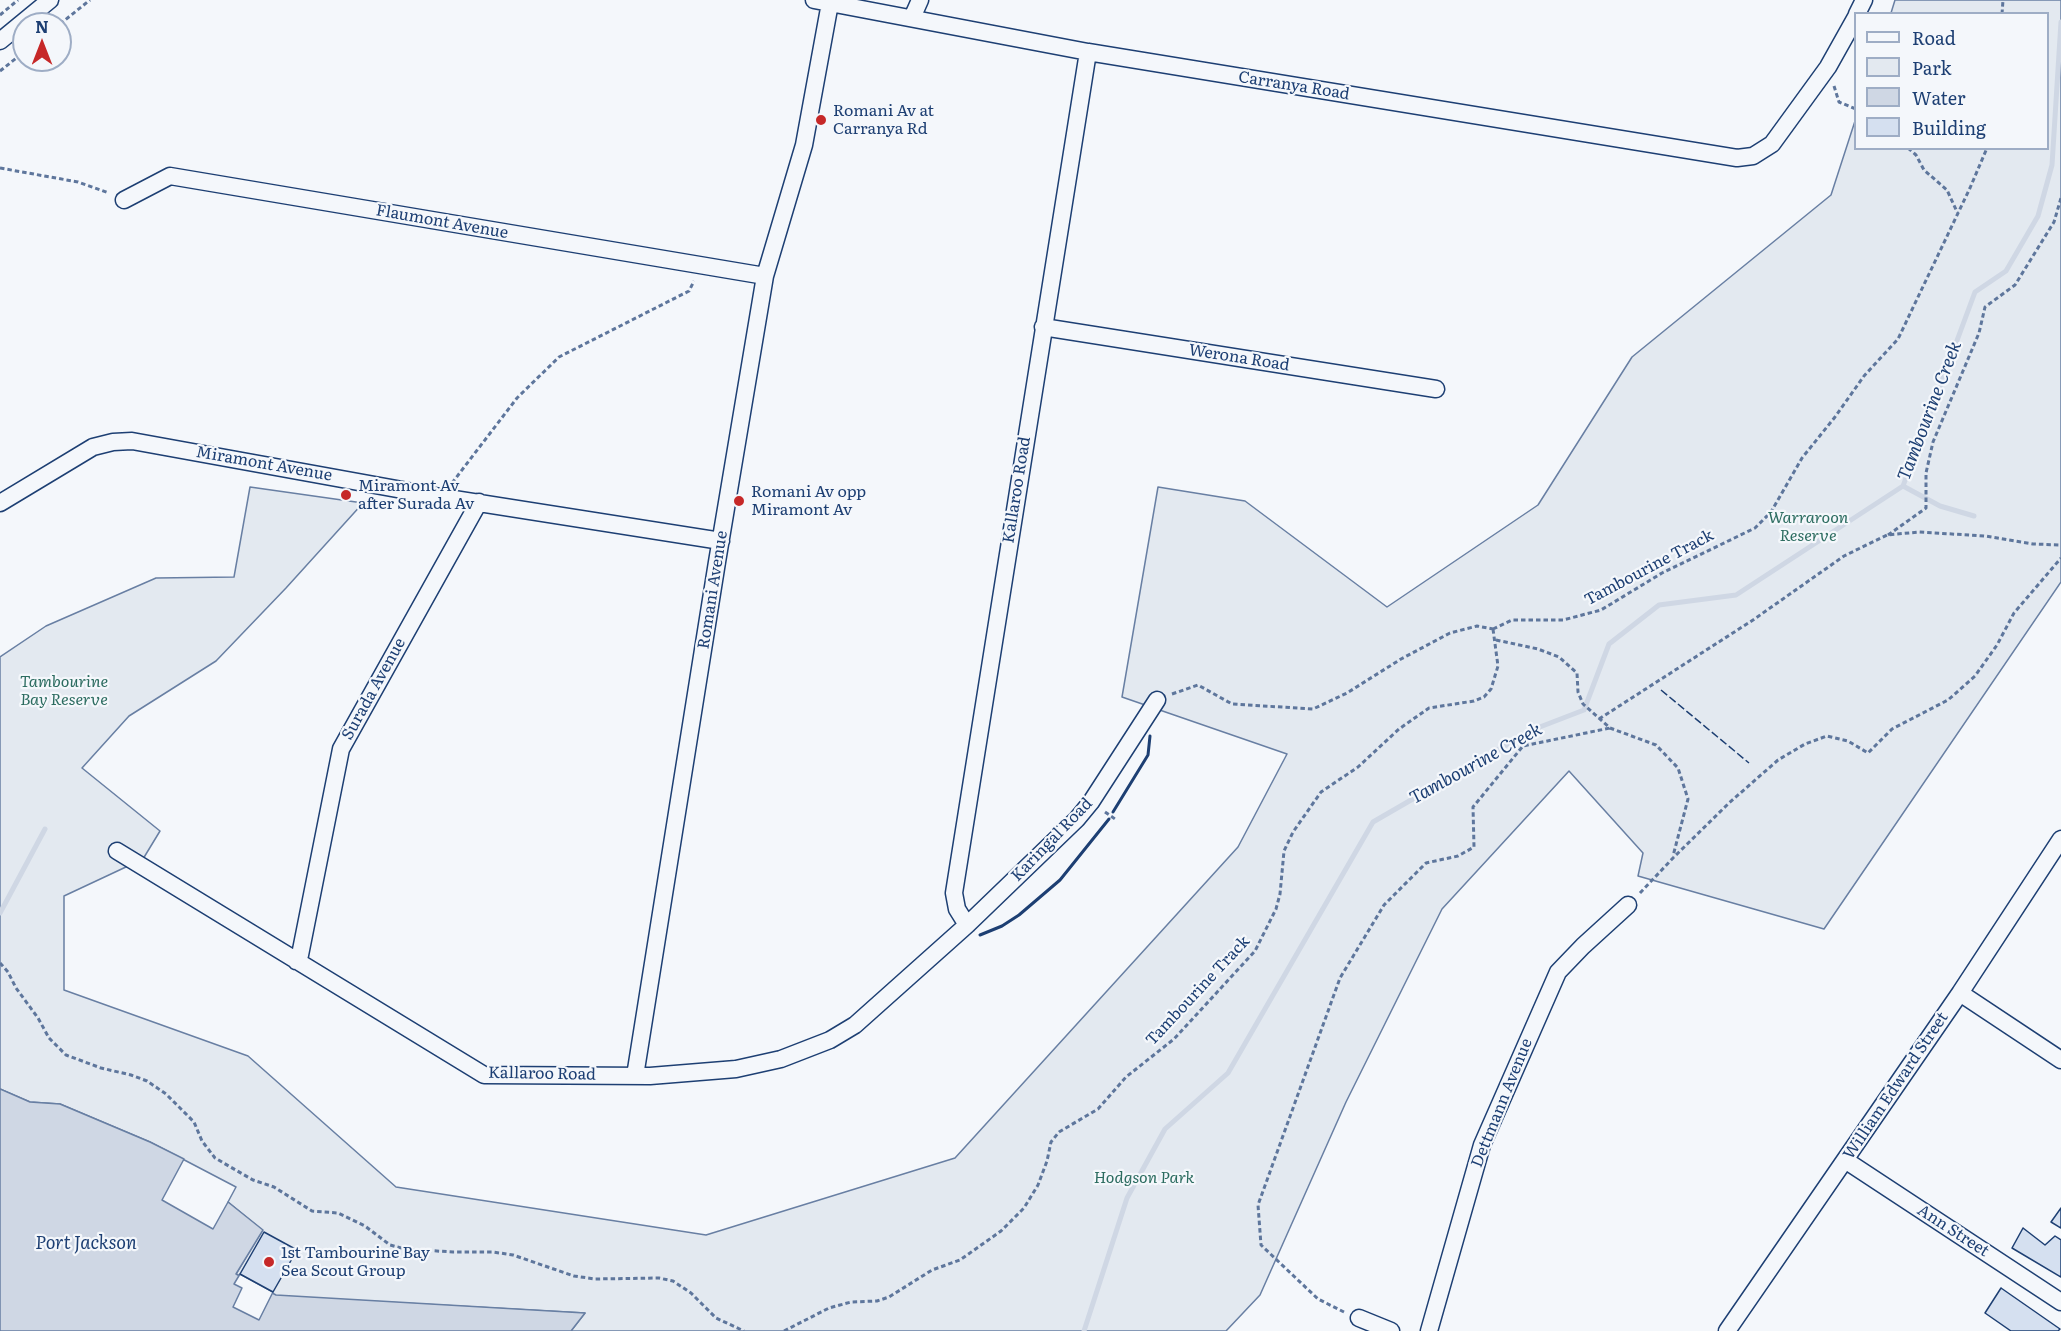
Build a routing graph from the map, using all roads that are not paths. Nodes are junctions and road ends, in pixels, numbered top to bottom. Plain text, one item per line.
1 (50, 0) edge
2 (920, 0) edge
3 (822, 1) edge
4 (912, 18) junction
5 (1854, 19) edge
6 (0, 41) edge
7 (1088, 52) junction
8 (124, 200) road end
9 (765, 276) junction
10 (1043, 327) junction
11 (1436, 389) dead end
12 (479, 502) junction
13 (0, 503) edge
14 (721, 541) junction
15 (1157, 700) road end
16 (2061, 838) edge
17 (117, 851) dead end
18 (1628, 905) road end
19 (967, 925) junction
20 (952, 939) joint
21 (296, 961) junction
22 (1960, 993) junction
23 (2061, 1060) edge
24 (634, 1076) junction
25 (1845, 1160) junction
26 (2061, 1302) edge
27 (1359, 1318) road end
28 (1733, 1329) edge
29 (1391, 1331) edge
30 (1429, 1331) edge

1 - 6 street
2 - 4 street
3 - 4 street, Carranya Road
3 - 9 street, Romani Avenue
4 - 7 street, Carranya Road
5 - 7 street, Carranya Road
7 - 10 street, Kallaroo Road
8 - 9 street, Flaumont Avenue
9 - 14 street, Romani Avenue
10 - 11 street, Werona Road
10 - 19 street, Kallaroo Road
12 - 13 street, Miramont Avenue
12 - 14 street, Miramont Avenue
12 - 21 street, Surada Avenue
14 - 24 street, Romani Avenue
15 - 19 street, Karingal Road
16 - 22 street, William Edward Street
17 - 21 street, Kallaroo Road
18 - 30 street, Dettmann Avenue
19 - 20 street, Karingal Road
20 - 24 street, Kallaroo Road
21 - 24 street, Kallaroo Road
22 - 23 street
22 - 25 street, William Edward Street
25 - 26 street, Ann Street
25 - 28 street, William Edward Street
27 - 29 street

